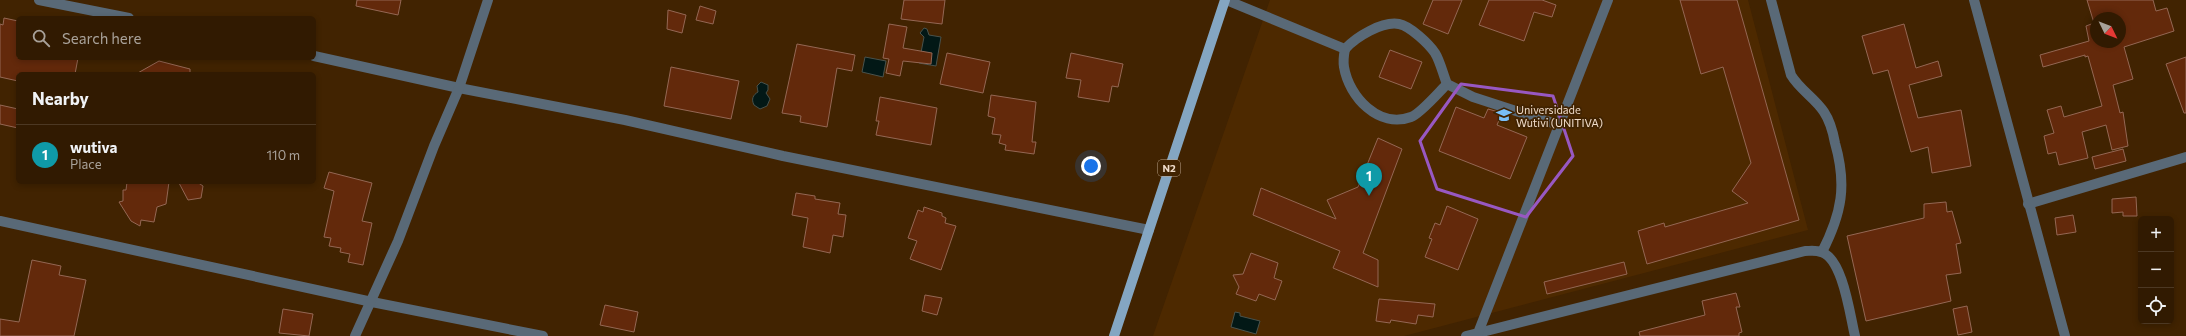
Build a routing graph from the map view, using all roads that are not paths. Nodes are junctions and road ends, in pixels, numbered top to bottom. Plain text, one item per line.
1 (39, 0) edge
2 (488, 0) edge
3 (1226, 0) edge
4 (1608, 0) edge
5 (1771, 0) edge
6 (1974, 0) edge
7 (119, 16) edge
8 (1345, 48) junction
9 (316, 56) edge
10 (1447, 84) junction
11 (459, 88) junction
12 (1559, 125) junction
13 (2186, 157) edge
14 (2028, 204) junction
15 (0, 221) edge
16 (1149, 230) junction
17 (1822, 252) junction
18 (372, 302) junction
19 (1478, 333) junction
20 (355, 336) edge
21 (543, 336) edge
22 (1114, 336) edge
23 (1466, 336) edge
24 (1855, 336) edge
25 (2065, 336) edge

1 - 7 street
2 - 11 street
3 - 8 street
3 - 16 main road, N2
4 - 12 street
5 - 17 street
6 - 14 street
8 - 10 street
8 - 10 street
9 - 11 street
10 - 12 street
11 - 16 street
11 - 18 street
12 - 19 street
13 - 14 street
14 - 25 street
15 - 18 street
16 - 22 main road, N2
17 - 19 street
17 - 24 street
18 - 20 street
18 - 21 street
19 - 23 street

